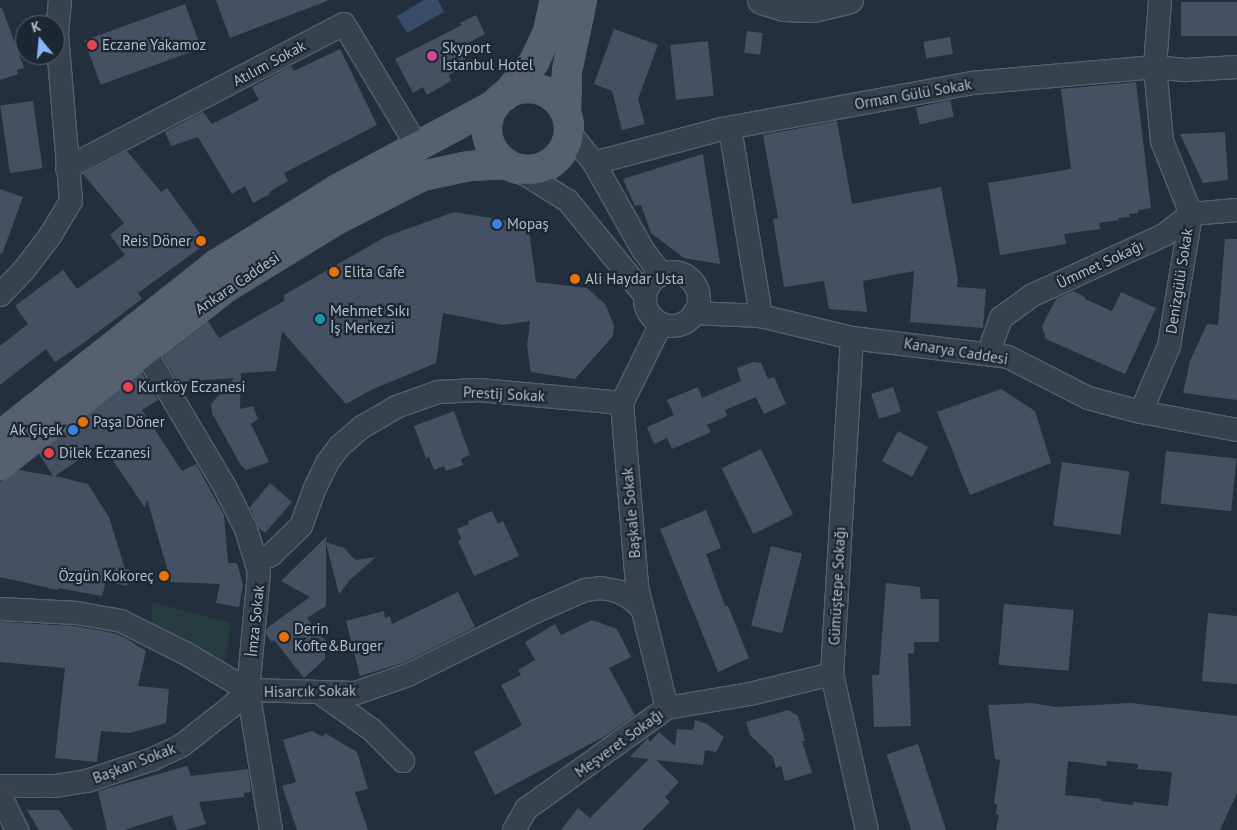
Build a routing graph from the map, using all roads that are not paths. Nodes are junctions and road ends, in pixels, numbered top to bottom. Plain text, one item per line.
1 (60, 0) edge
2 (555, 0) edge
3 (582, 0) edge
4 (762, 0) edge
5 (850, 0) edge
6 (1160, 0) edge
7 (1155, 67) junction
8 (1237, 67) edge
9 (500, 100) junction
10 (567, 121) junction
11 (730, 128) junction
12 (417, 146) junction
13 (594, 162) junction
14 (511, 166) junction
15 (67, 168) junction
16 (1237, 210) edge
17 (1190, 214) junction
18 (662, 274) junction
19 (0, 295) edge
20 (645, 295) junction
21 (694, 313) junction
22 (761, 316) junction
23 (661, 324) junction
24 (852, 338) junction
25 (144, 350) junction
26 (988, 354) junction
27 (622, 403) junction
28 (1141, 412) junction
29 (1237, 430) edge
30 (0, 436) edge
31 (0, 465) edge
32 (256, 562) junction
33 (642, 607) junction
34 (0, 609) edge
35 (832, 674) junction
36 (248, 690) junction
37 (318, 692) junction
38 (667, 708) junction
39 (403, 761) dead end
40 (0, 786) edge
41 (0, 795) edge
42 (17, 830) edge
43 (271, 830) edge
44 (514, 830) edge
45 (867, 830) edge

1 - 15 street
2 - 9 main road, Ankara Caddesi
3 - 10 main road
4 - 5 street
6 - 7 street, Denizgülü Sokak
7 - 8 street, Orman Gülü Sokak
7 - 11 street, Orman Gülü Sokak
7 - 17 street, Denizgülü Sokak
9 - 10 main road
9 - 12 main road, Ankara Caddesi
9 - 14 main road
10 - 13 street
10 - 14 main road
11 - 13 street, Orman Gülü Sokak
11 - 22 street
12 - 15 street, Atılım Sokak
12 - 30 main road, Ankara Caddesi
13 - 18 street
14 - 20 street
14 - 25 main road, Ankara Caddesi
15 - 19 street
16 - 17 street
17 - 26 street, Ümmet Sokağı
17 - 28 street, Denizgülü Sokak
18 - 20 street
18 - 21 street
20 - 23 street
21 - 22 street, Kanarya Caddesi
21 - 23 street
22 - 24 street, Kanarya Caddesi
23 - 27 street
24 - 26 street, Kanarya Caddesi
24 - 35 street, Gümüştepe Sokağı
25 - 31 main road, Ankara Caddesi
25 - 32 street, İmza Sokak
26 - 28 street, Kanarya Caddesi
27 - 32 street, Prestij Sokak
27 - 33 street, Başkale Sokak
28 - 29 street, Kanarya Caddesi
32 - 36 street, İmza Sokak
33 - 37 street, Hisarcık Sokak
33 - 38 street, Başkale Sokak
34 - 36 street, Hisarcık Sokak
35 - 38 street, Meşveret Sokağı
35 - 45 street, Gümüştepe Sokağı
36 - 37 street, Hisarcık Sokak
36 - 40 street, Başkan Sokak
36 - 43 street, İmza Sokak
37 - 39 street
38 - 44 street, Meşveret Sokağı
41 - 42 street

